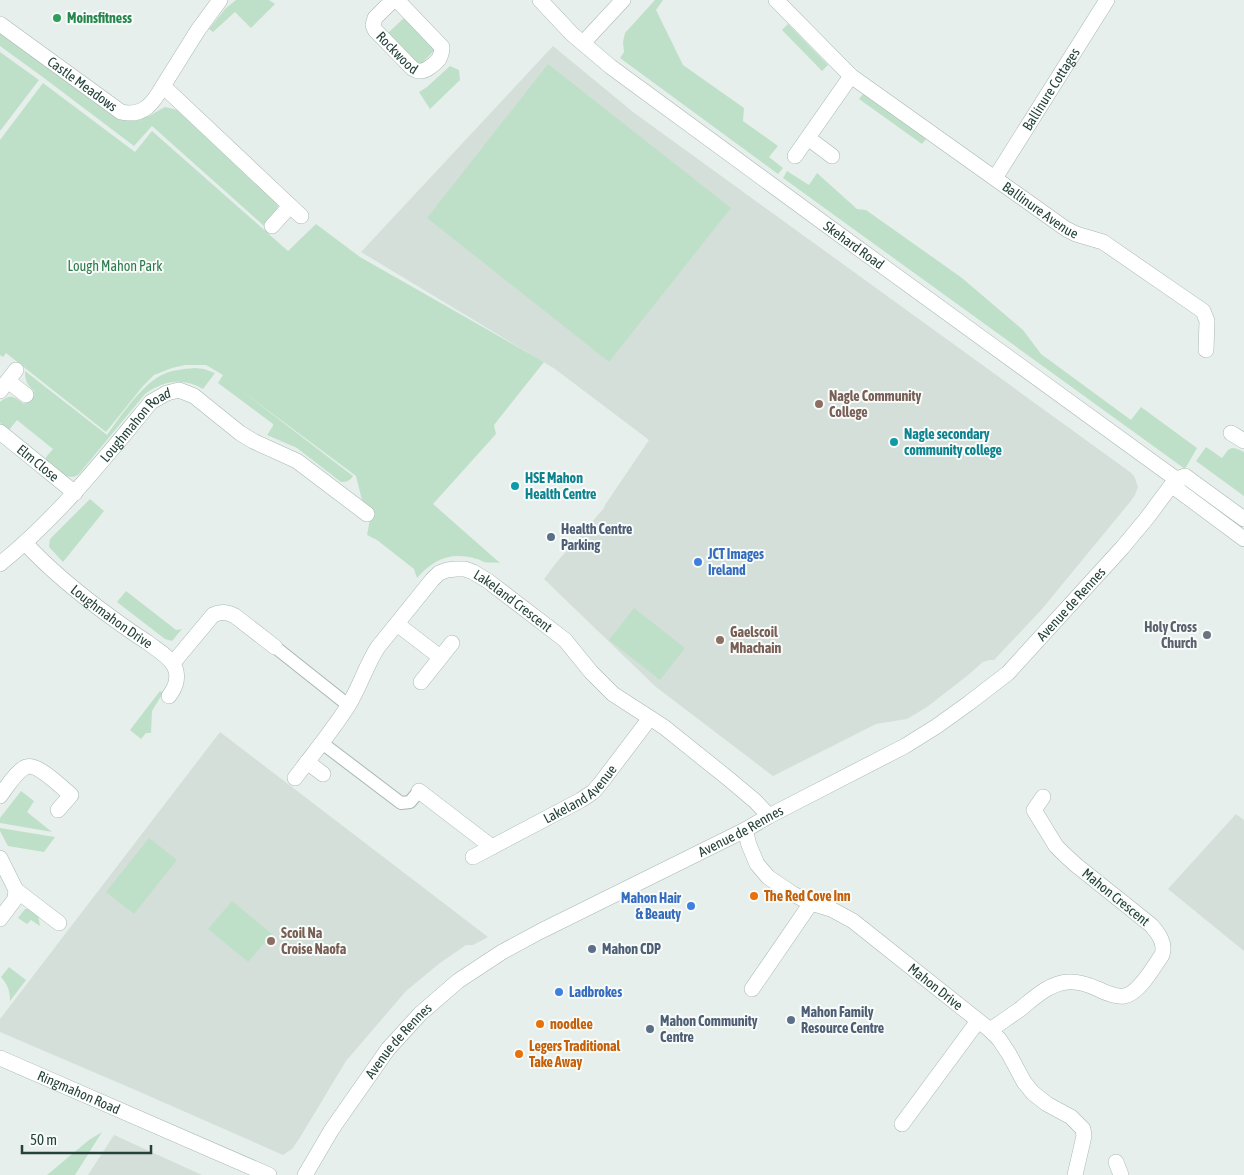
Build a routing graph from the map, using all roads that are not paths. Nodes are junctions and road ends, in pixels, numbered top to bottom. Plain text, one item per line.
1 (220, 0) edge
2 (393, 0) edge
3 (397, 0) edge
4 (540, 0) edge
5 (623, 0) edge
6 (776, 0) edge
7 (1107, 0) edge
8 (0, 24) edge
9 (583, 43) junction
10 (851, 76) junction
11 (163, 86) junction
12 (808, 138) junction
13 (794, 156) dead end
14 (832, 156) dead end
15 (995, 178) junction
16 (272, 226) dead end
17 (1206, 350) dead end
18 (8, 381) edge
19 (26, 395) dead end
20 (0, 432) edge
21 (1176, 479) junction
22 (75, 493) junction
23 (367, 514) dead end
24 (1244, 519) edge
25 (1244, 539) edge
26 (25, 543) junction
27 (0, 564) edge
28 (397, 624) junction
29 (452, 643) dead end
30 (275, 647) joint
31 (440, 658) junction
32 (173, 663) junction
33 (421, 682) dead end
34 (169, 696) dead end
35 (348, 705) junction
36 (650, 718) junction
37 (322, 743) junction
38 (307, 762) junction
39 (322, 774) dead end
40 (295, 778) dead end
41 (419, 791) joint
42 (0, 796) edge
43 (1043, 798) dead end
44 (58, 810) dead end
45 (770, 816) junction
46 (745, 830) junction
47 (492, 847) junction
48 (473, 857) dead end
49 (0, 858) edge
50 (16, 890) junction
51 (811, 903) junction
52 (0, 919) edge
53 (59, 923) dead end
54 (752, 988) dead end
55 (984, 1025) junction
56 (0, 1058) edge
57 (902, 1124) dead end
58 (269, 1175) edge
59 (305, 1175) edge
60 (1075, 1175) edge

1 - 11 street, Castle Meadows
2 - 3 street, Rockwood
4 - 9 street, Skehard Road
5 - 9 street
6 - 10 street, Ballinure Avenue
7 - 15 street, Ballinure Cottages
8 - 11 street, Castle Meadows
9 - 21 street, Skehard Road
10 - 12 street
10 - 15 street, Ballinure Avenue
11 - 16 street
12 - 13 street
12 - 14 street
15 - 17 street, Ballinure Avenue
18 - 19 street
20 - 22 street, Elm Close
21 - 24 street, Skehard Road
21 - 25 street, Skehard Road
21 - 45 street, Avenue de Rennes
22 - 23 street, Loughmahon Road
22 - 26 street, Loughmahon Road
26 - 27 street, Loughmahon Road
26 - 32 street, Loughmahon Drive
28 - 31 street
28 - 35 street, Lakeland Crescent
28 - 36 street, Lakeland Crescent
29 - 31 street
30 - 32 street
30 - 35 street
31 - 33 street
32 - 34 street
35 - 37 street, Lakeland Crescent
36 - 45 street, Lakeland Crescent
36 - 47 street, Lakeland Avenue
37 - 38 street, Lakeland Crescent
37 - 41 street
38 - 39 street
38 - 40 street, Lakeland Crescent
41 - 47 street
42 - 44 street
43 - 55 street, Mahon Crescent
45 - 46 street, Avenue de Rennes
46 - 51 street, Mahon Drive
46 - 59 street, Avenue de Rennes
47 - 48 street, Lakeland Avenue
49 - 50 street
50 - 52 street
50 - 53 street
51 - 54 street
51 - 55 street, Mahon Drive
55 - 57 street
55 - 60 street, Mahon Drive
56 - 58 street, Ringmahon Road

